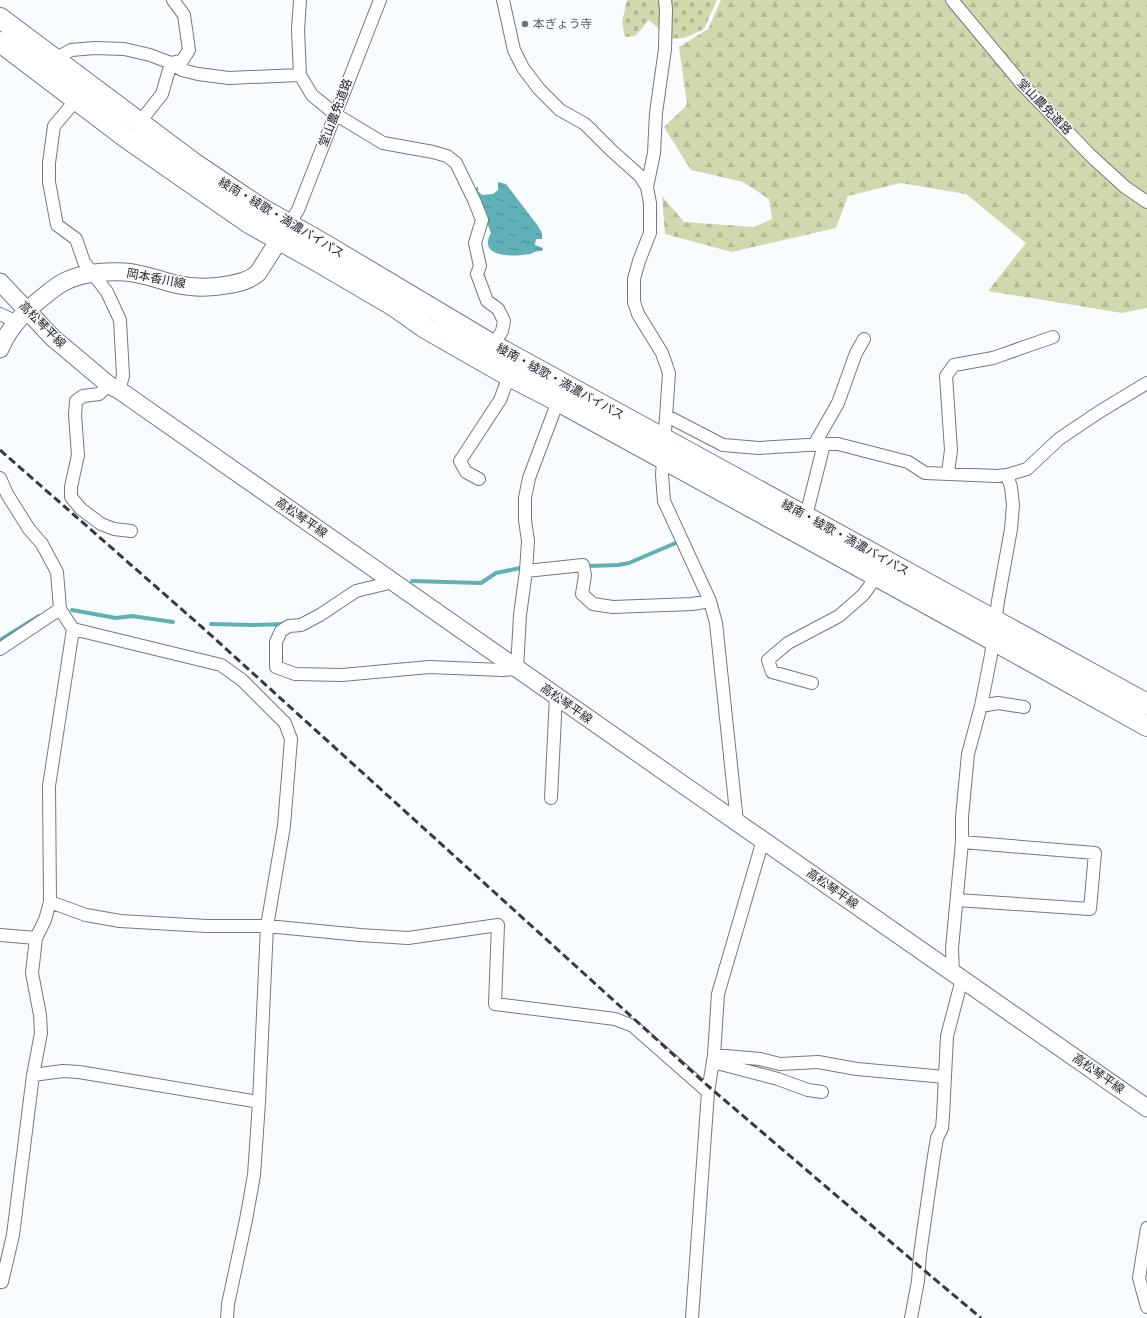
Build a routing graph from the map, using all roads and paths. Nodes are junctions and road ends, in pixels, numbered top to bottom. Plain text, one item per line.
1 (173, 0) edge
2 (300, 0) edge
3 (380, 0) edge
4 (503, 0) edge
5 (665, 0) edge
6 (952, 0) edge
7 (0, 18) edge
8 (0, 42) edge
9 (55, 59) junction
10 (171, 63) junction
11 (300, 75) junction
12 (76, 100) junction
13 (335, 114) junction
14 (140, 122) junction
15 (647, 187) junction
16 (1147, 202) edge
17 (284, 232) junction
18 (92, 274) junction
19 (0, 282) edge
20 (0, 314) edge
21 (22, 316) junction
22 (1053, 337) dead end
23 (864, 339) dead end
24 (493, 346) junction
25 (0, 349) edge
26 (509, 376) junction
27 (1147, 383) edge
28 (114, 387) junction
29 (558, 401) junction
30 (667, 416) junction
31 (665, 440) junction
32 (819, 444) junction
33 (664, 459) junction
34 (948, 473) junction
35 (1007, 475) junction
36 (0, 478) edge
37 (479, 479) dead end
38 (806, 516) junction
39 (131, 531) dead end
40 (526, 571) junction
41 (875, 576) junction
42 (393, 582) junction
43 (710, 601) junction
44 (60, 609) junction
45 (995, 621) junction
46 (73, 629) junction
47 (993, 640) junction
48 (0, 649) edge
49 (517, 669) junction
50 (812, 683) dead end
51 (556, 696) junction
52 (1147, 704) edge
53 (981, 706) junction
54 (1024, 707) dead end
55 (1147, 726) edge
56 (551, 798) dead end
57 (737, 822) junction
58 (763, 840) junction
59 (962, 842) junction
60 (957, 900) junction
61 (50, 902) junction
62 (267, 926) junction
63 (0, 935) edge
64 (36, 938) junction
65 (958, 976) junction
66 (714, 1058) junction
67 (33, 1075) junction
68 (945, 1077) junction
69 (708, 1092) junction
70 (822, 1092) dead end
71 (259, 1102) junction
72 (1147, 1108) edge
73 (1147, 1228) edge
74 (0, 1282) edge
75 (1147, 1307) edge
76 (227, 1318) edge
77 (692, 1318) edge
78 (911, 1318) edge

1 - 10 street
2 - 11 street
3 - 13 street, 堂山農免道路
4 - 15 street
5 - 15 street
6 - 16 street, 堂山農免道路
7 - 9 highway, 綾南・綾歌・満濃バイパス
8 - 12 highway, 綾南・綾歌・満濃バイパス
9 - 10 street
9 - 14 highway, 綾南・綾歌・満濃バイパス
10 - 11 street
10 - 14 street
11 - 13 street
12 - 17 highway, 綾南・綾歌・満濃バイパス
12 - 18 street
13 - 17 street, 堂山農免道路
13 - 24 street
14 - 17 highway, 綾南・綾歌・満濃バイパス
15 - 30 street
17 - 18 main road, 岡本香川線
17 - 24 highway, 綾南・綾歌・満濃バイパス
17 - 26 highway, 綾南・綾歌・満濃バイパス
18 - 21 main road, 岡本香川線
18 - 28 street
19 - 21 main road, 高松琴平線
20 - 21 street
21 - 25 main road, 岡本香川線
21 - 28 main road, 高松琴平線
22 - 34 street
23 - 32 street
24 - 26 street
24 - 31 highway, 綾南・綾歌・満濃バイパス
26 - 29 highway, 綾南・綾歌・満濃バイパス
26 - 37 street
27 - 35 street
28 - 39 street
28 - 42 main road, 高松琴平線
29 - 33 highway, 綾南・綾歌・満濃バイパス
29 - 40 street
30 - 31 street
30 - 32 street
31 - 33 street
31 - 38 highway, 綾南・綾歌・満濃バイパス
32 - 34 street
32 - 38 street
33 - 41 highway, 綾南・綾歌・満濃バイパス
33 - 43 street
34 - 35 street
35 - 45 street
36 - 44 street
38 - 45 highway, 綾南・綾歌・満濃バイパス
40 - 43 street
40 - 49 street
41 - 47 highway, 綾南・綾歌・満濃バイパス
41 - 50 street
42 - 49 main road, 高松琴平線
42 - 49 street
43 - 57 street
44 - 46 street
44 - 48 street
45 - 47 street
45 - 52 highway, 綾南・綾歌・満濃バイパス
46 - 61 street
46 - 62 street
47 - 53 street
47 - 55 highway, 綾南・綾歌・満濃バイパス
49 - 51 main road, 高松琴平線
51 - 56 street
51 - 57 main road, 高松琴平線
53 - 54 street
53 - 59 street
57 - 58 main road, 高松琴平線
58 - 65 main road, 高松琴平線
58 - 66 street
59 - 60 street
59 - 60 street
60 - 65 street
61 - 62 street
61 - 64 street
62 - 69 street
62 - 71 street
63 - 64 street
64 - 67 street
65 - 68 street
65 - 72 main road, 高松琴平線
66 - 68 street
66 - 69 street
66 - 70 street
67 - 71 street
67 - 74 street
68 - 78 street
69 - 77 street
71 - 76 street
73 - 75 street

